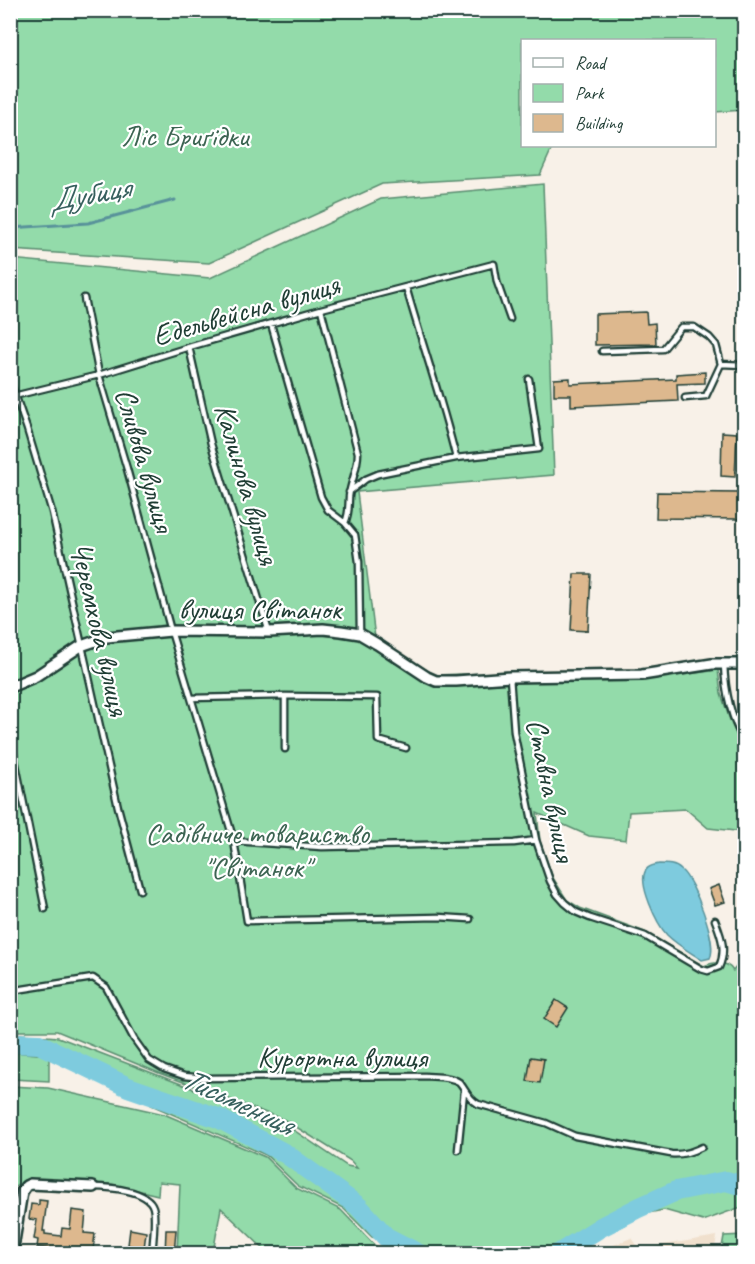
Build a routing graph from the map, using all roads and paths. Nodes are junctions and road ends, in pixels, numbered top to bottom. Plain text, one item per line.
1 (406, 286) junction
2 (84, 298) dead end
3 (321, 309) junction
4 (510, 319) dead end
5 (271, 324) junction
6 (189, 347) junction
7 (602, 351) dead end
8 (721, 364) junction
9 (744, 365) edge
10 (99, 375) junction
11 (529, 379) dead end
12 (10, 380) edge
13 (13, 397) edge
14 (685, 398) dead end
15 (456, 458) junction
16 (350, 492) junction
17 (345, 523) junction
18 (171, 631) junction
19 (269, 632) junction
20 (360, 634) junction
21 (81, 646) junction
22 (724, 664) junction
23 (744, 664) edge
24 (510, 677) junction
25 (10, 687) edge
26 (285, 696) junction
27 (191, 698) junction
28 (10, 735) edge
29 (744, 741) edge
30 (406, 748) dead end
31 (285, 749) dead end
32 (536, 840) junction
33 (234, 841) junction
34 (140, 890) dead end
35 (45, 909) dead end
36 (470, 920) dead end
37 (715, 920) dead end
38 (10, 990) edge
39 (464, 1091) junction
40 (702, 1147) dead end
41 (458, 1150) dead end
42 (93, 1187) joint
43 (12, 1254) edge
44 (152, 1254) edge

1 - 3 lane, Едельвейсна вулиця
1 - 4 lane, Едельвейсна вулиця
1 - 15 lane
2 - 10 lane, Сливова вулиця
3 - 5 lane, Едельвейсна вулиця
3 - 16 lane
5 - 6 lane, Едельвейсна вулиця
5 - 17 lane
6 - 10 lane, Едельвейсна вулиця
6 - 19 lane, Калинова вулиця
7 - 8 lane
8 - 9 lane
8 - 14 lane
10 - 13 lane, Едельвейсна вулиця
10 - 18 lane, Сливова вулиця
11 - 15 lane
12 - 13 lane, Черемхова вулиця
13 - 21 lane, Черемхова вулиця
15 - 16 lane
16 - 17 lane
17 - 20 lane
18 - 19 street, вулиця Світанок
18 - 21 street, вулиця Світанок
18 - 27 lane, Сливова вулиця
19 - 20 street, вулиця Світанок
20 - 24 street, вулиця Світанок
21 - 25 street, вулиця Світанок
21 - 34 lane, Черемхова вулиця
22 - 23 street, вулиця Світанок
22 - 24 street, вулиця Світанок
22 - 29 lane
24 - 32 lane, Ставна вулиця
26 - 27 lane
26 - 30 lane
26 - 31 lane
27 - 33 lane, Сливова вулиця
28 - 35 lane
32 - 33 lane
32 - 37 lane, Ставна вулиця
33 - 36 lane, Сливова вулиця
38 - 39 lane, Курортна вулиця
39 - 40 lane, Курортна вулиця
39 - 41 lane
42 - 43 street
42 - 44 lane

